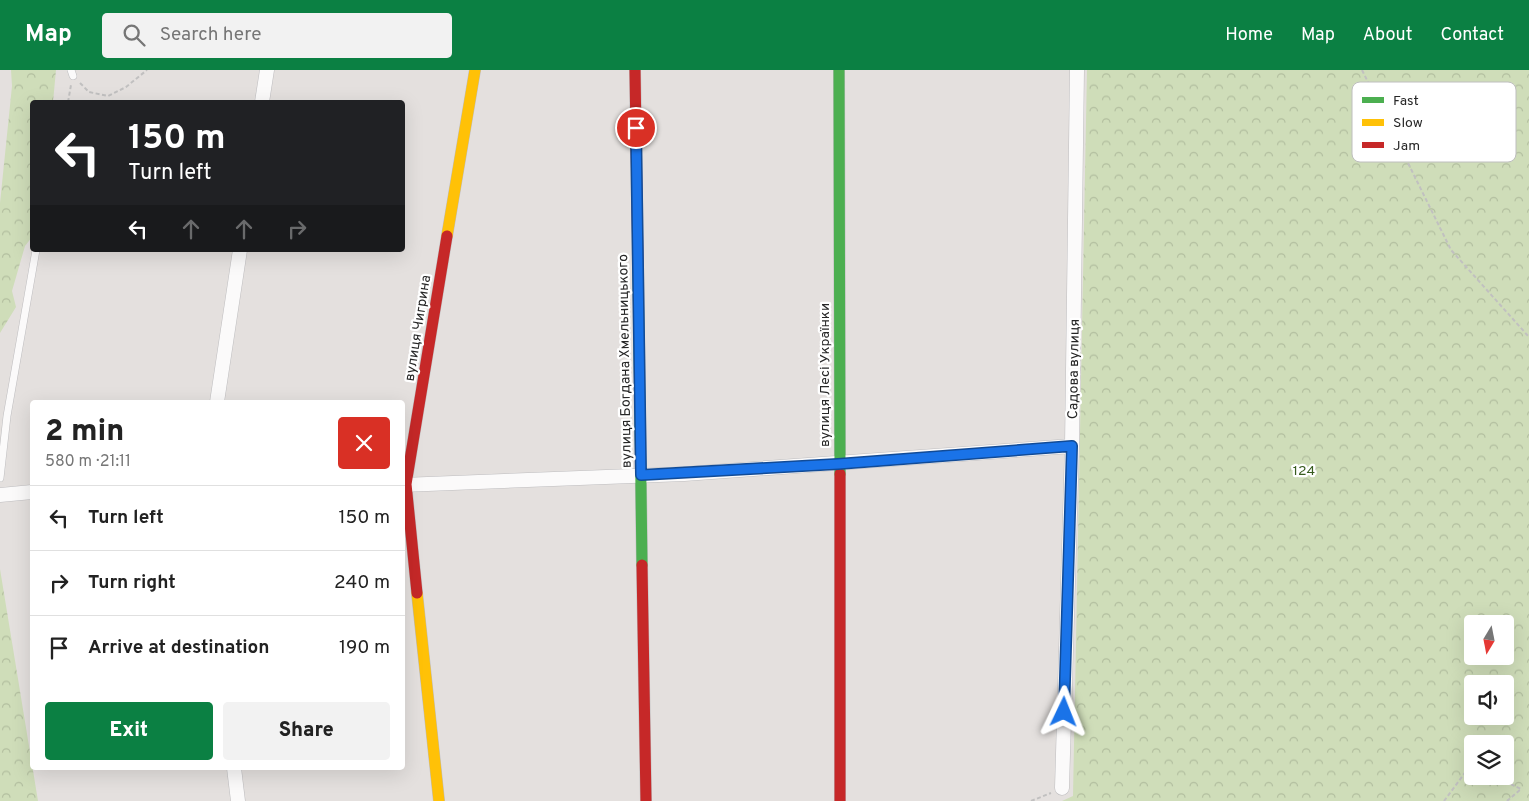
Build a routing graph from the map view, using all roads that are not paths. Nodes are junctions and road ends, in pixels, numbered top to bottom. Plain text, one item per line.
1 (266, 70) edge
2 (475, 70) edge
3 (635, 70) edge
4 (839, 70) edge
5 (1076, 70) edge
6 (262, 100) edge
7 (36, 252) edge
8 (240, 252) edge
9 (217, 400) edge
10 (1072, 446) junction
11 (838, 464) junction
12 (641, 475) junction
13 (0, 478) edge
14 (405, 478) edge
15 (405, 484) edge
16 (0, 492) edge
17 (30, 492) edge
18 (405, 493) edge
19 (234, 770) edge
20 (1062, 788) road end
21 (238, 801) edge
22 (439, 801) edge
23 (646, 801) edge
24 (840, 801) edge

1 - 6 street
2 - 14 street, вулиця Чигрина
3 - 12 street, вулиця Богдана Хмельницького
4 - 11 street, вулиця Лесі Українки
5 - 10 street, Садова вулиця
7 - 13 lane
8 - 9 street
10 - 11 street
10 - 20 street, Садова вулиця
11 - 12 street
11 - 24 street, вулиця Лесі Українки
12 - 15 street
12 - 23 street, вулиця Богдана Хмельницького
16 - 17 street
18 - 22 street, вулиця Чигрина
19 - 21 street

